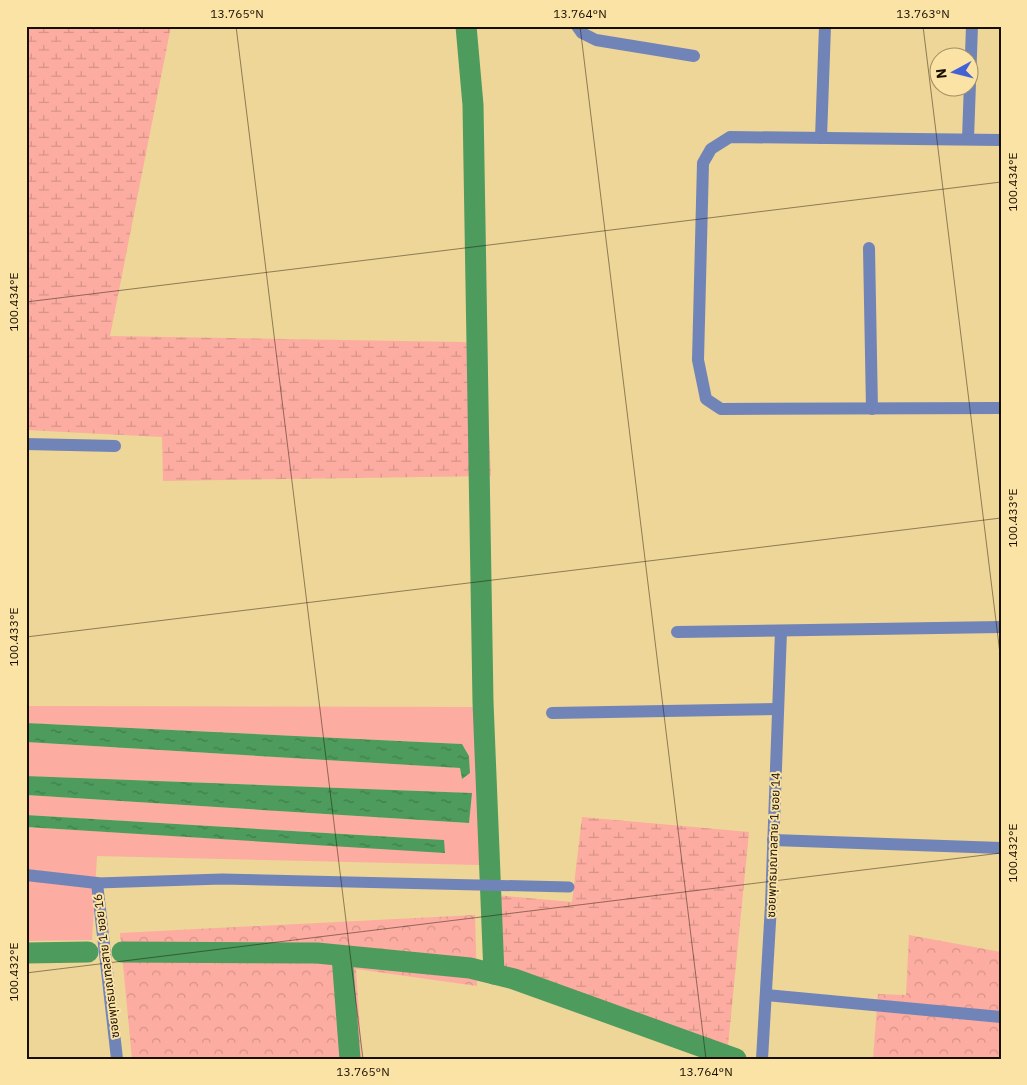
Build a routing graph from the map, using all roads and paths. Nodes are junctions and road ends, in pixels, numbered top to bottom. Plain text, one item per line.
1 (577, 26) edge
2 (825, 26) edge
3 (972, 26) edge
4 (694, 56) dead end
5 (821, 138) junction
6 (968, 139) junction
7 (1001, 140) edge
8 (869, 248) dead end
9 (872, 408) junction
10 (1001, 408) edge
11 (26, 444) edge
12 (115, 446) dead end
13 (1001, 627) edge
14 (781, 631) junction
15 (677, 632) dead end
16 (778, 709) junction
17 (552, 713) dead end
18 (773, 840) junction
19 (1001, 848) edge
20 (26, 875) edge
21 (97, 883) junction
22 (568, 887) dead end
23 (766, 995) junction
24 (1001, 1017) edge
25 (762, 1055) edge
26 (117, 1059) edge

1 - 4 street
2 - 5 street
3 - 6 street
5 - 6 street
5 - 9 street
6 - 7 street
8 - 9 street
9 - 10 street
11 - 12 street
13 - 14 street
14 - 15 street
14 - 16 street, ซอยพุทธมณฑลสาย 1 ซอย 14
16 - 17 street
16 - 18 street, ซอยพุทธมณฑลสาย 1 ซอย 14
18 - 19 street
18 - 23 street, ซอยพุทธมณฑลสาย 1 ซอย 14
20 - 21 street, ซอยพุทธมณฑลสาย 1 ซอย 16
21 - 22 lane
21 - 26 street, ซอยพุทธมณฑลสาย 1 ซอย 16
23 - 24 street
23 - 25 street, ซอยพุทธมณฑลสาย 1 ซอย 14

